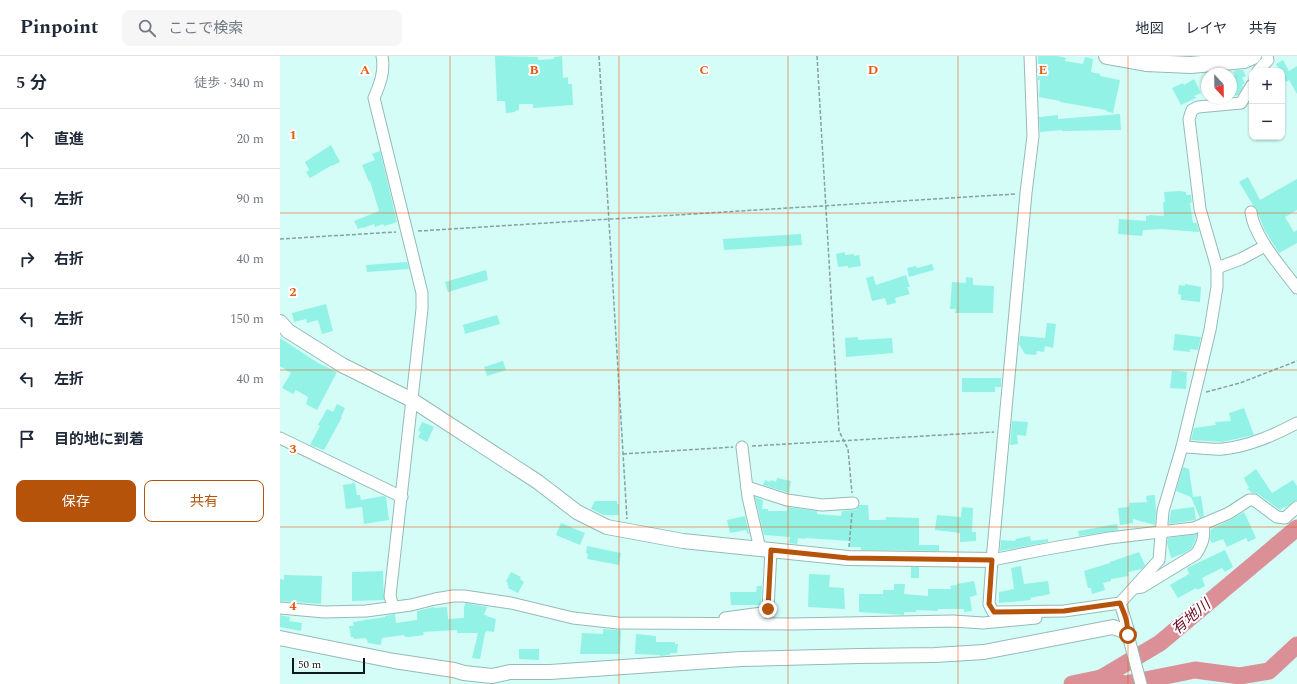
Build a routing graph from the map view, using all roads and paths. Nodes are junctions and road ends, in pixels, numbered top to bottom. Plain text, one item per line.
1 (382, 56) edge
2 (599, 56) edge
3 (817, 56) edge
4 (1030, 56) edge
5 (1107, 56) edge
6 (1253, 56) edge
7 (1267, 56) edge
8 (1261, 68) edge
9 (1249, 90) edge
10 (1026, 193) junction
11 (826, 205) junction
12 (1251, 212) dead end
13 (609, 218) junction
14 (406, 232) junction
15 (280, 239) edge
16 (1266, 246) junction
17 (1217, 268) junction
18 (1297, 288) edge
19 (280, 322) edge
20 (1297, 361) edge
21 (1195, 395) junction
22 (412, 400) junction
23 (1297, 423) edge
24 (1004, 432) junction
25 (280, 438) edge
26 (844, 441) junction
27 (742, 447) junction
28 (1182, 447) junction
29 (623, 454) junction
30 (747, 487) junction
31 (402, 497) junction
32 (853, 503) junction
33 (1297, 507) edge
34 (1203, 524) junction
35 (627, 531) junction
36 (1161, 532) junction
37 (766, 550) junction
38 (848, 558) junction
39 (992, 560) junction
40 (1133, 588) junction
41 (1120, 603) junction
42 (393, 606) junction
43 (280, 608) edge
44 (1064, 611) junction
45 (713, 624) junction
46 (1127, 634) junction
47 (280, 638) edge
48 (1141, 684) edge

1 - 14 street
2 - 13 path
3 - 11 path
4 - 10 street
5 - 6 main road
7 - 8 street
9 - 17 street
10 - 11 path
10 - 24 street
11 - 13 path
11 - 26 path
12 - 16 street
13 - 14 path
13 - 29 path
14 - 15 path
14 - 22 street
16 - 17 street
16 - 18 street
17 - 21 street
19 - 22 street
20 - 21 path
21 - 28 street
22 - 31 street
22 - 35 street
23 - 28 street
24 - 26 path
24 - 39 street
25 - 31 street
26 - 27 path
26 - 32 path
27 - 29 path
27 - 30 street
28 - 36 street
29 - 35 path
30 - 32 street
30 - 37 street
31 - 42 street
32 - 38 path
33 - 34 street
34 - 36 street
34 - 40 street
35 - 37 street
36 - 39 street
36 - 40 street
37 - 38 street
37 - 45 street
38 - 39 street
39 - 44 street
40 - 41 street
41 - 44 street
41 - 46 street
42 - 43 street
42 - 45 street
44 - 45 street
46 - 47 street
46 - 48 street

